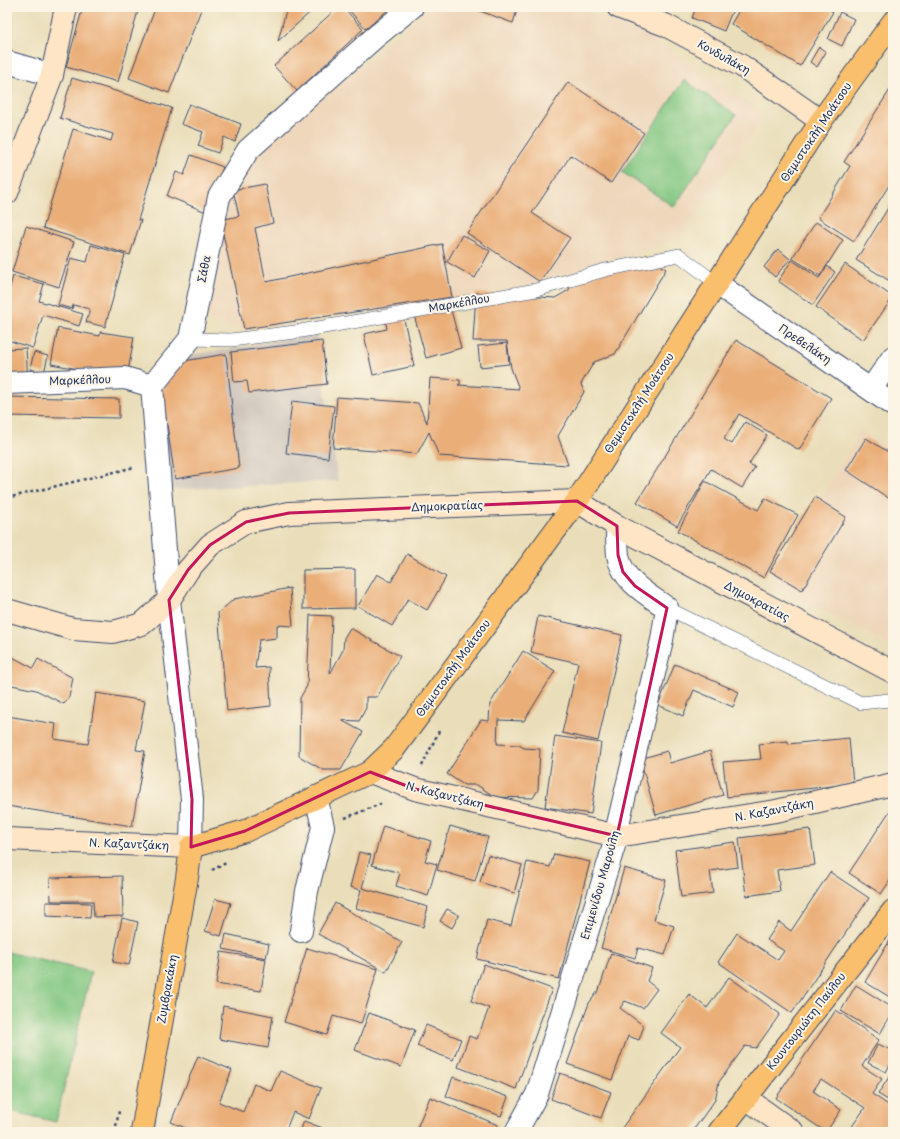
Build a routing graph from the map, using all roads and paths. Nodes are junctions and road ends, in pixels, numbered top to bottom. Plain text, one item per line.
1 (66, 7) edge
2 (412, 7) edge
3 (618, 7) edge
4 (893, 22) edge
5 (7, 62) edge
6 (52, 75) junction
7 (821, 121) junction
8 (7, 193) edge
9 (716, 283) junction
10 (190, 339) junction
11 (893, 357) edge
12 (7, 382) edge
13 (152, 386) junction
14 (871, 389) junction
15 (893, 405) edge
16 (157, 462) junction
17 (7, 498) edge
18 (576, 501) junction
19 (617, 526) junction
20 (169, 600) junction
21 (667, 608) junction
22 (7, 610) edge
23 (893, 672) edge
24 (893, 698) edge
25 (370, 772) junction
26 (893, 784) edge
27 (316, 797) junction
28 (617, 836) junction
29 (7, 839) edge
30 (190, 847) junction
31 (893, 911) edge
32 (301, 931) dead end
33 (746, 1098) junction
34 (145, 1131) edge
35 (516, 1132) edge
36 (720, 1132) edge
37 (793, 1132) edge

1 - 6 street
2 - 10 street, Σάθα
3 - 7 street, Κονδυλάκη
4 - 7 main road, Θεμιστοκλή Μοάτσου
5 - 6 street
6 - 8 street
7 - 9 main road, Θεμιστοκλή Μοάτσου
9 - 10 lane, Μαρκέλλου
9 - 14 street, Πρεβελάκη
9 - 18 main road, Θεμιστοκλή Μοάτσου
10 - 13 street, Σάθα
11 - 14 street
12 - 13 street, Μαρκέλλου
13 - 16 street
14 - 15 street, Πρεβελάκη
16 - 17 path
16 - 20 street
18 - 19 street, Δημοκρατίας
18 - 20 street, Δημοκρατίας
18 - 25 main road, Θεμιστοκλή Μοάτσου
19 - 21 street
19 - 23 street, Δημοκρατίας
20 - 22 street, Δημοκρατίας
20 - 30 street
21 - 24 lane
21 - 28 street, Επιμενίδου Μαρούλη
25 - 27 main road, Ν. Καζαντζάκη
25 - 28 street, Ν. Καζαντζάκη
26 - 28 street, Ν. Καζαντζάκη
27 - 30 main road, Ν. Καζαντζάκη
27 - 32 street
28 - 35 street, Επιμενίδου Μαρούλη
29 - 30 street, Ν. Καζαντζάκη
30 - 34 main road, Ζυμβρακάκη
31 - 33 main road, Κουντουριώτη Παύλου
33 - 36 main road, Κουντουριώτη Παύλου
33 - 37 street

